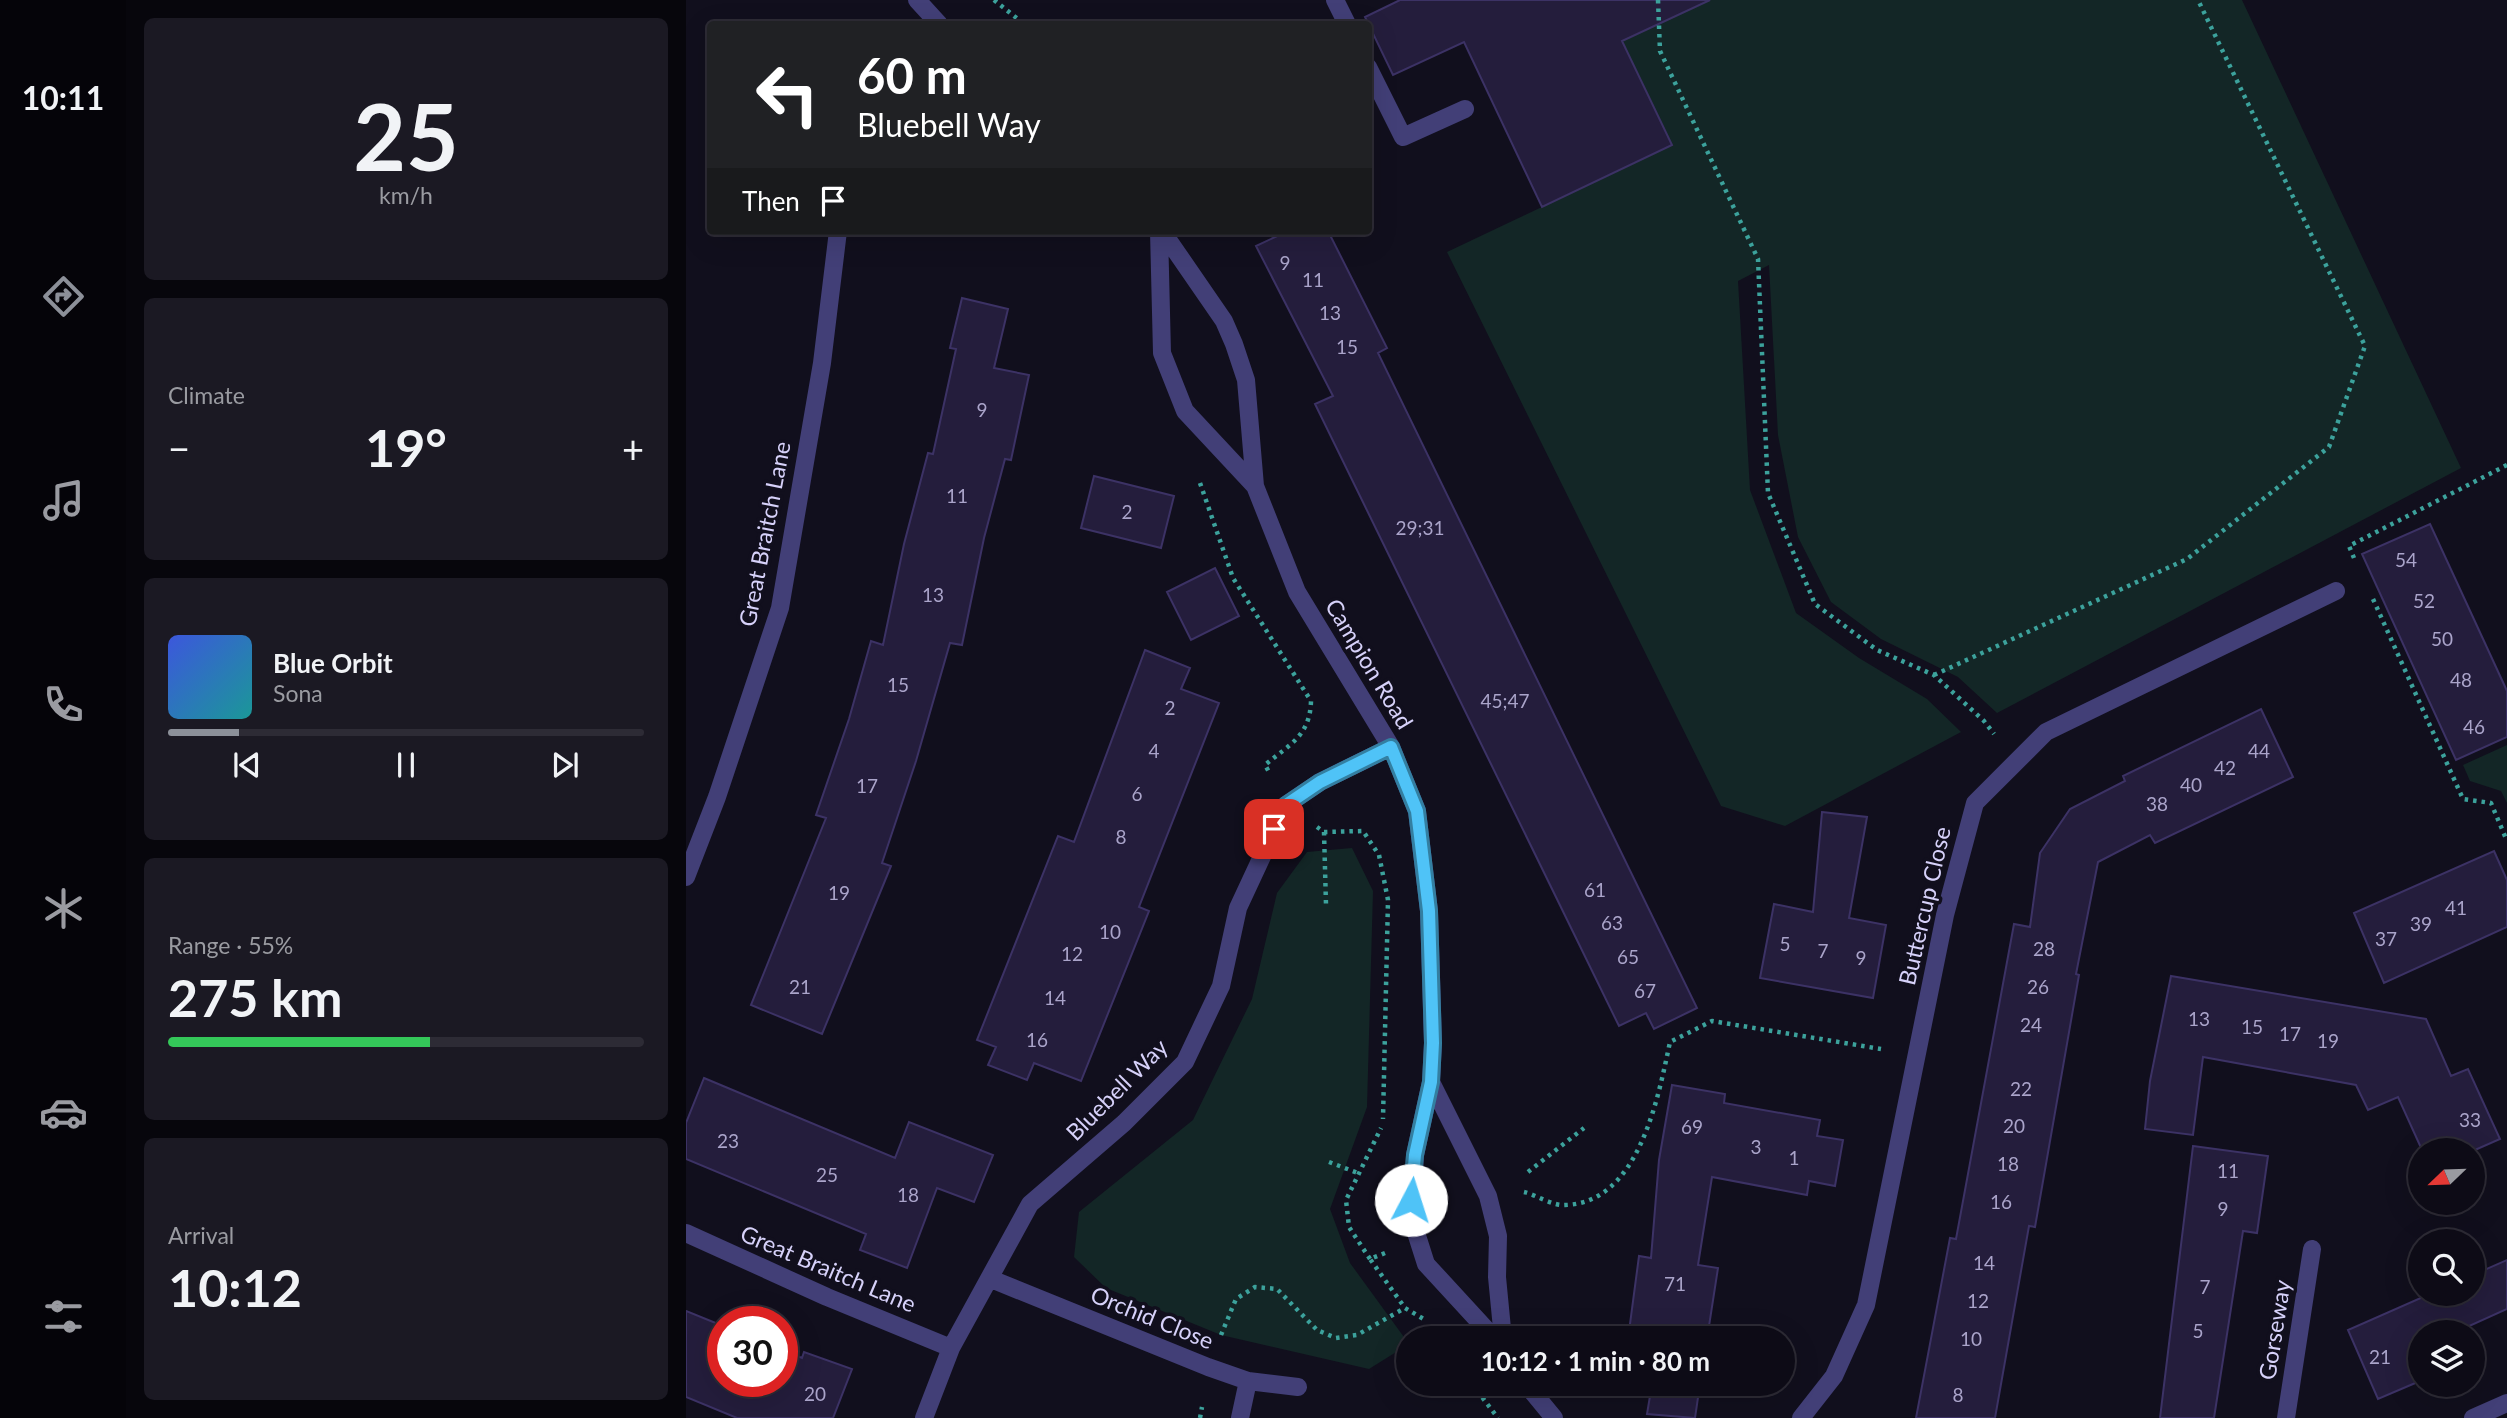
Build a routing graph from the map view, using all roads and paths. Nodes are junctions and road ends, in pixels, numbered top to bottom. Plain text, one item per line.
1 (918, 0) edge
2 (994, 0) edge
3 (1335, 0) edge
4 (1658, 0) edge
5 (2198, 0) edge
6 (933, 21) edge
7 (1020, 21) edge
8 (1346, 21) edge
9 (1372, 75) edge
10 (1465, 109) dead end
11 (838, 235) edge
12 (1161, 235) edge
13 (1164, 235) edge
14 (2507, 464) edge
15 (1255, 486) junction
16 (2363, 578) junction
17 (2336, 591) joint
18 (1934, 676) junction
19 (1984, 721) dead end
20 (1391, 747) junction
21 (1324, 832) dead end
22 (2507, 841) edge
23 (686, 877) edge
24 (1326, 905) dead end
25 (1917, 1055) junction
26 (1431, 1082) junction
27 (1584, 1128) dead end
28 (1329, 1162) dead end
29 (1528, 1172) dead end
30 (1358, 1173) dead end
31 (1488, 1196) junction
32 (686, 1233) edge
33 (1419, 1240) junction
34 (2312, 1249) dead end
35 (991, 1279) junction
36 (1484, 1326) edge
37 (1502, 1326) edge
38 (951, 1348) junction
39 (1208, 1367) junction
40 (1248, 1381) junction
41 (1298, 1387) dead end
42 (1481, 1396) edge
43 (1533, 1396) edge
44 (2507, 1403) edge
45 (924, 1418) edge
46 (1240, 1418) edge
47 (1498, 1418) edge
48 (1554, 1418) edge
49 (1801, 1418) edge
50 (2286, 1418) edge
51 (2473, 1418) edge

1 - 6 street
2 - 7 path
3 - 8 street
4 - 18 path
5 - 18 path
9 - 10 street
11 - 23 street, Great Braitch Lane
12 - 15 street, Campion Road
13 - 15 street, Campion Road
14 - 16 path
15 - 20 street, Campion Road
16 - 17 path
16 - 22 path
17 - 25 street, Buttercup Close
18 - 19 path
20 - 26 street, Campion Road
20 - 35 street, Bluebell Way
21 - 24 path
25 - 31 path
25 - 49 street, Buttercup Close
26 - 31 street, Campion Road
26 - 33 street, Campion Road
27 - 29 path
28 - 30 path
31 - 37 street, Campion Road
32 - 38 street, Great Braitch Lane
33 - 36 street, Campion Road
33 - 39 path
34 - 50 street, Gorseway
35 - 38 street, Bluebell Way
35 - 39 street, Orchid Close
38 - 45 street, Bluebell Way
39 - 40 street, Orchid Close
40 - 41 street, Orchid Close
40 - 46 street
42 - 47 path
43 - 48 street
44 - 51 street

